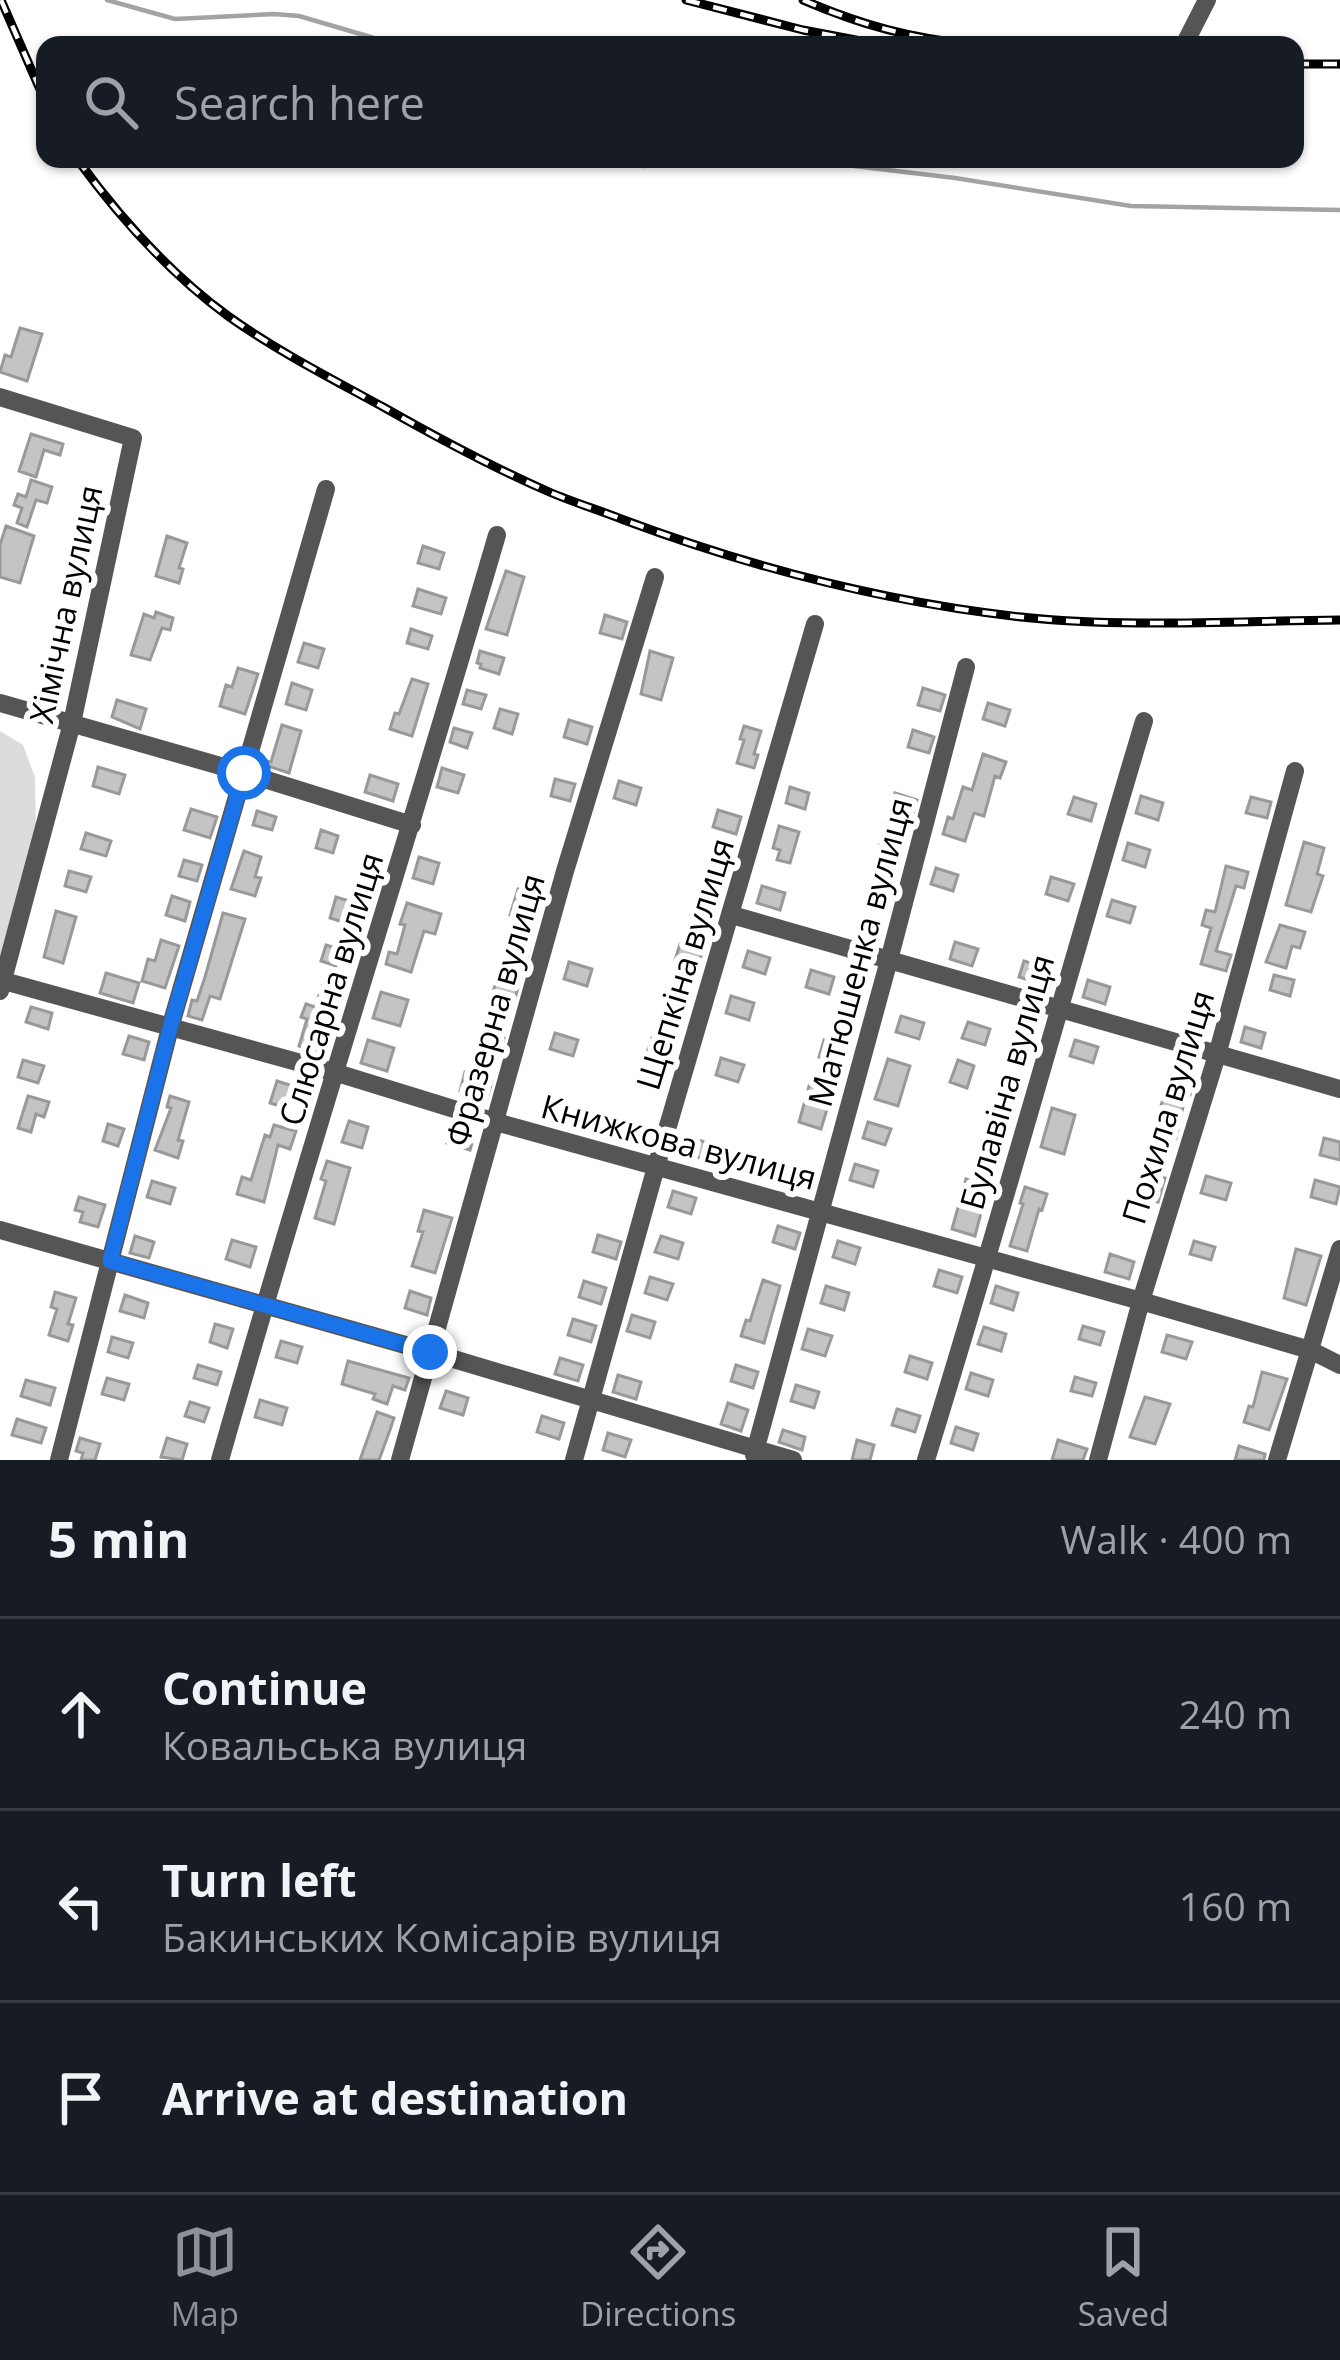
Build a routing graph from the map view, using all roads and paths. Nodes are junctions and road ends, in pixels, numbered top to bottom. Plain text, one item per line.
1 (1208, 0) edge
2 (1189, 36) edge
3 (0, 397) edge
4 (326, 489) dead end
5 (497, 535) dead end
6 (656, 577) dead end
7 (815, 624) dead end
8 (966, 667) dead end
9 (0, 704) edge
10 (1144, 721) dead end
11 (72, 723) junction
12 (1295, 771) dead end
13 (244, 773) junction
14 (412, 826) junction
15 (731, 916) junction
16 (890, 960) junction
17 (1, 984) edge
18 (1058, 1009) junction
19 (170, 1028) junction
20 (1217, 1054) junction
21 (337, 1073) junction
22 (1340, 1089) edge
23 (496, 1122) junction
24 (656, 1166) junction
25 (820, 1212) junction
26 (0, 1230) edge
27 (1340, 1249) edge
28 (988, 1258) junction
29 (110, 1261) junction
30 (1141, 1301) junction
31 (265, 1304) junction
32 (1310, 1350) junction
33 (430, 1352) junction
34 (1340, 1365) edge
35 (592, 1400) junction
36 (754, 1454) edge
37 (59, 1460) edge
38 (220, 1460) edge
39 (400, 1460) edge
40 (574, 1460) edge
41 (793, 1460) edge
42 (926, 1460) edge
43 (1098, 1460) edge
44 (1277, 1460) edge

1 - 2 street
3 - 11 street, Хімічна вулиця
4 - 13 street
5 - 14 street, Слюсарна вулиця
6 - 23 street, Фразерна вулиця
7 - 15 street, Щепкіна вулиця
8 - 16 street, Матюшенка вулиця
9 - 11 street
10 - 18 street, Булавіна вулиця
11 - 13 street
11 - 17 street, Хімічна вулиця
12 - 20 street, Похила вулиця
13 - 14 street
13 - 19 street
14 - 21 street, Слюсарна вулиця
15 - 16 street
15 - 24 street, Щепкіна вулиця
16 - 18 street
16 - 25 street, Матюшенка вулиця
17 - 19 street, Книжкова вулиця
18 - 20 street
18 - 28 street, Булавіна вулиця
19 - 21 street, Книжкова вулиця
19 - 29 street
20 - 22 street
20 - 30 street, Похила вулиця
21 - 23 street, Книжкова вулиця
21 - 31 street, Слюсарна вулиця
23 - 24 street, Книжкова вулиця
23 - 33 street, Фразерна вулиця
24 - 25 street, Книжкова вулиця
24 - 35 street, Щепкіна вулиця
25 - 28 street, Книжкова вулиця
25 - 36 street, Матюшенка вулиця
26 - 29 street
27 - 32 street
28 - 30 street, Книжкова вулиця
28 - 42 street, Булавіна вулиця
29 - 31 street
29 - 37 street
30 - 32 street, Книжкова вулиця
30 - 43 street, Похила вулиця
31 - 33 street
31 - 38 street, Слюсарна вулиця
32 - 34 street, Книжкова вулиця
32 - 44 street
33 - 35 street
33 - 39 street, Фразерна вулиця
35 - 36 street
35 - 40 street, Щепкіна вулиця
36 - 41 street

